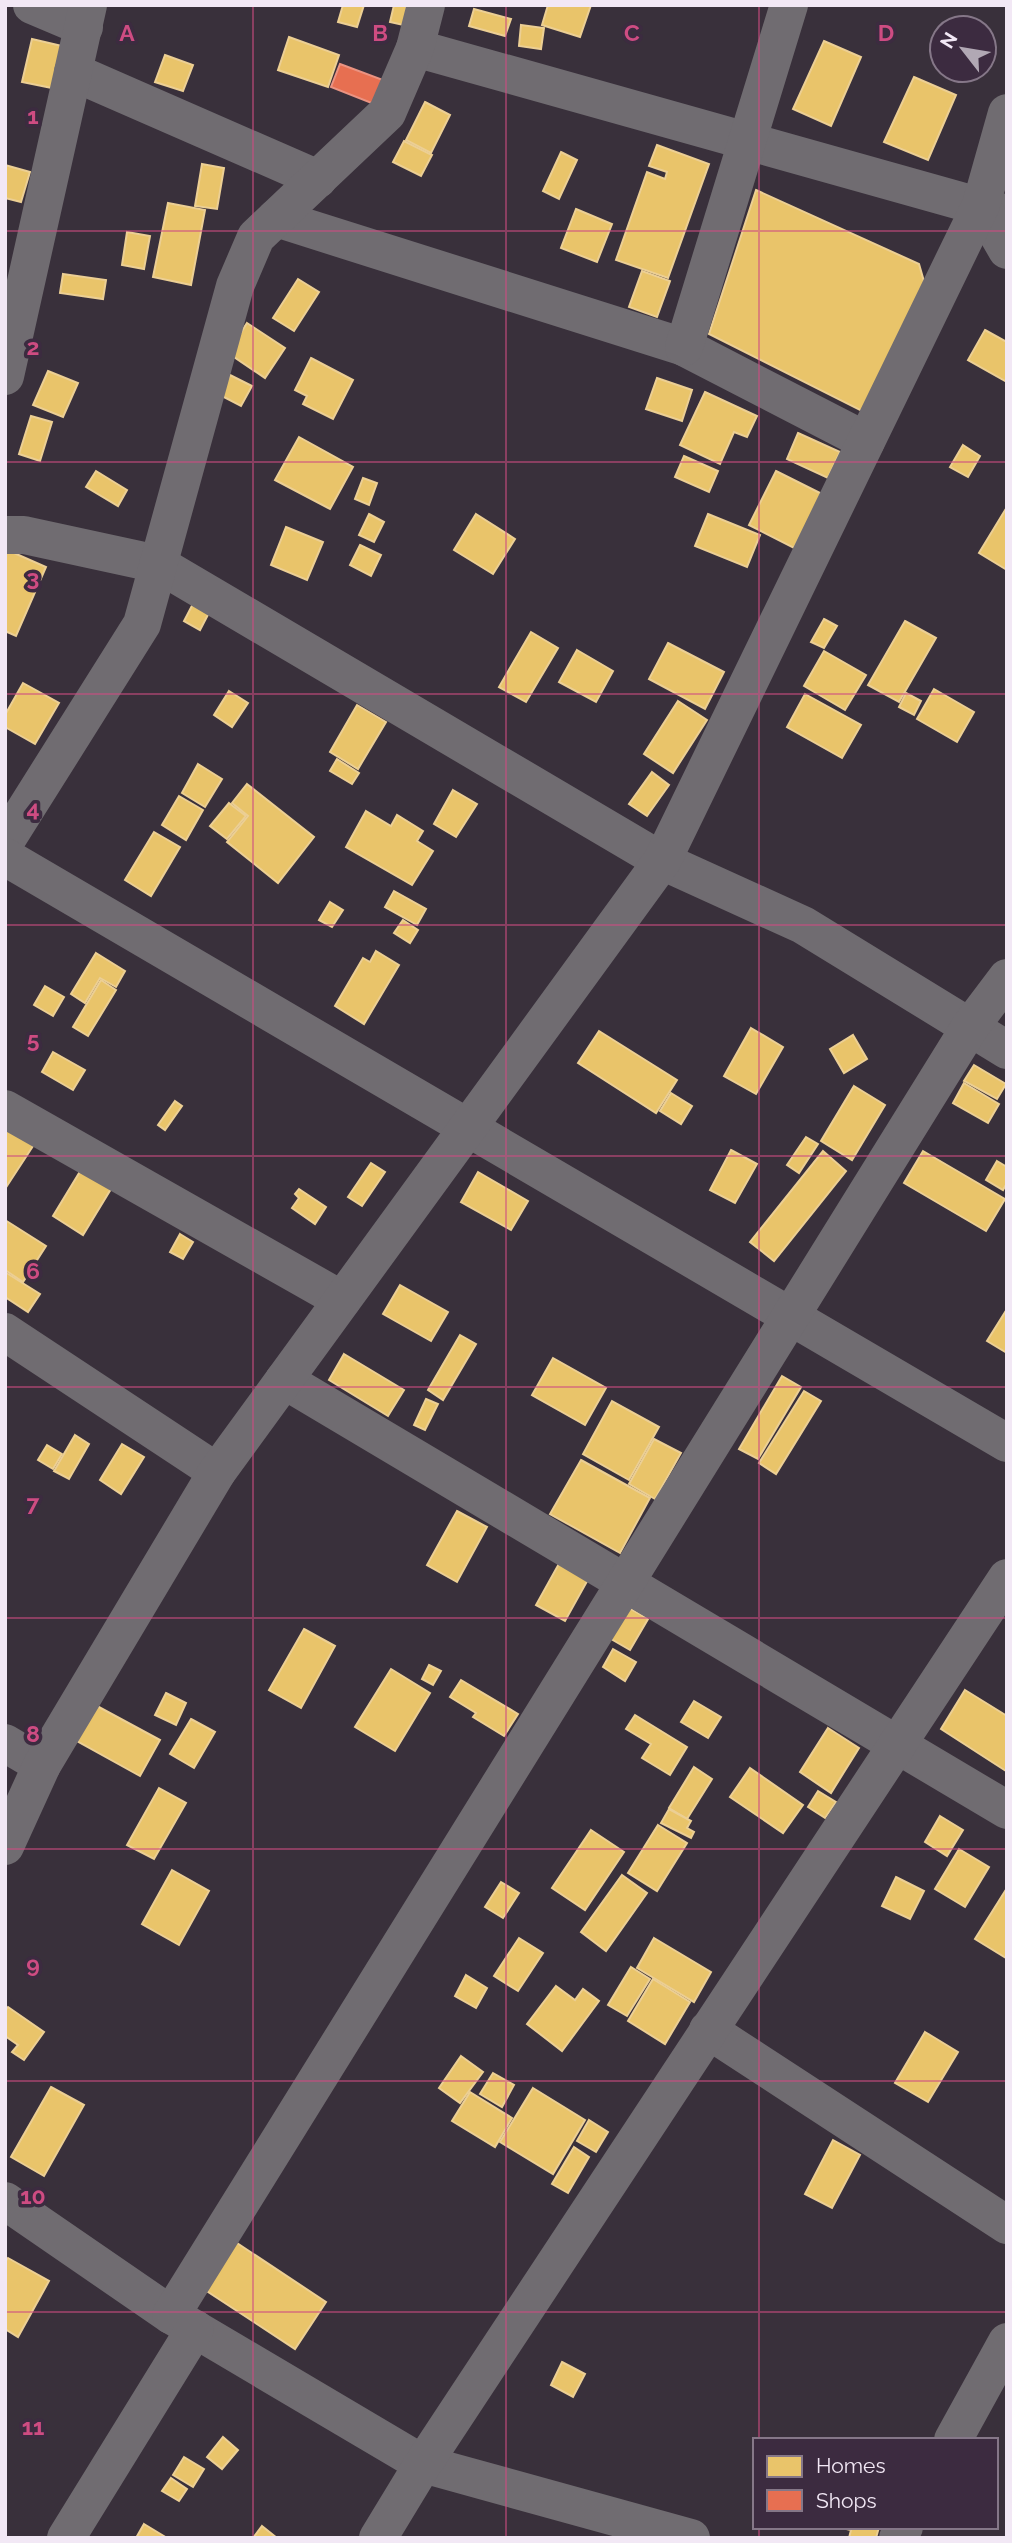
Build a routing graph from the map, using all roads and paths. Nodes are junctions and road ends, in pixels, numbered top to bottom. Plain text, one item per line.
1 (32, 5) edge
2 (426, 5) edge
3 (789, 5) edge
4 (86, 16) edge
5 (415, 48) junction
6 (73, 72) junction
7 (1007, 113) edge
8 (747, 140) junction
9 (318, 179) junction
10 (994, 210) edge
11 (276, 218) junction
12 (1007, 250) edge
13 (684, 347) junction
14 (5, 376) edge
15 (866, 441) junction
16 (5, 535) edge
17 (158, 564) junction
18 (5, 842) edge
19 (5, 857) edge
20 (662, 861) junction
21 (1007, 978) edge
22 (970, 1027) junction
23 (1007, 1050) edge
24 (5, 1109) edge
25 (468, 1128) junction
26 (342, 1300) junction
27 (790, 1316) junction
28 (5, 1332) edge
29 (284, 1380) junction
30 (1007, 1443) edge
31 (217, 1472) junction
32 (1007, 1577) edge
33 (625, 1583) junction
34 (5, 1742) edge
35 (897, 1744) junction
36 (42, 1765) junction
37 (1007, 1810) edge
38 (5, 1846) edge
39 (708, 2030) junction
40 (5, 2201) edge
41 (1007, 2225) edge
42 (183, 2322) junction
43 (1007, 2342) edge
44 (954, 2438) edge
45 (423, 2464) junction
46 (66, 2538) edge
47 (378, 2538) edge
48 (691, 2538) edge

1 - 4 street
2 - 5 street
3 - 8 street
4 - 6 street
5 - 8 street
5 - 9 street
6 - 9 street
6 - 14 street
7 - 10 street
8 - 10 street
8 - 13 street
9 - 11 street
10 - 12 street
10 - 15 street
11 - 13 street
11 - 17 street
13 - 15 street
15 - 20 street
16 - 17 street
17 - 18 street
17 - 20 street
19 - 25 street
20 - 22 street
20 - 25 street
21 - 22 street
22 - 23 street
22 - 27 street
24 - 26 street
25 - 26 street
25 - 27 street
26 - 29 street
27 - 30 street
27 - 33 street
28 - 31 street
29 - 31 street
29 - 33 street
31 - 36 street
32 - 35 street
33 - 35 street
33 - 42 street
34 - 36 street
35 - 37 street
35 - 39 street
36 - 38 street
39 - 41 street
39 - 45 street
40 - 42 street
42 - 45 street
42 - 46 street
43 - 44 street
45 - 47 street
45 - 48 street

